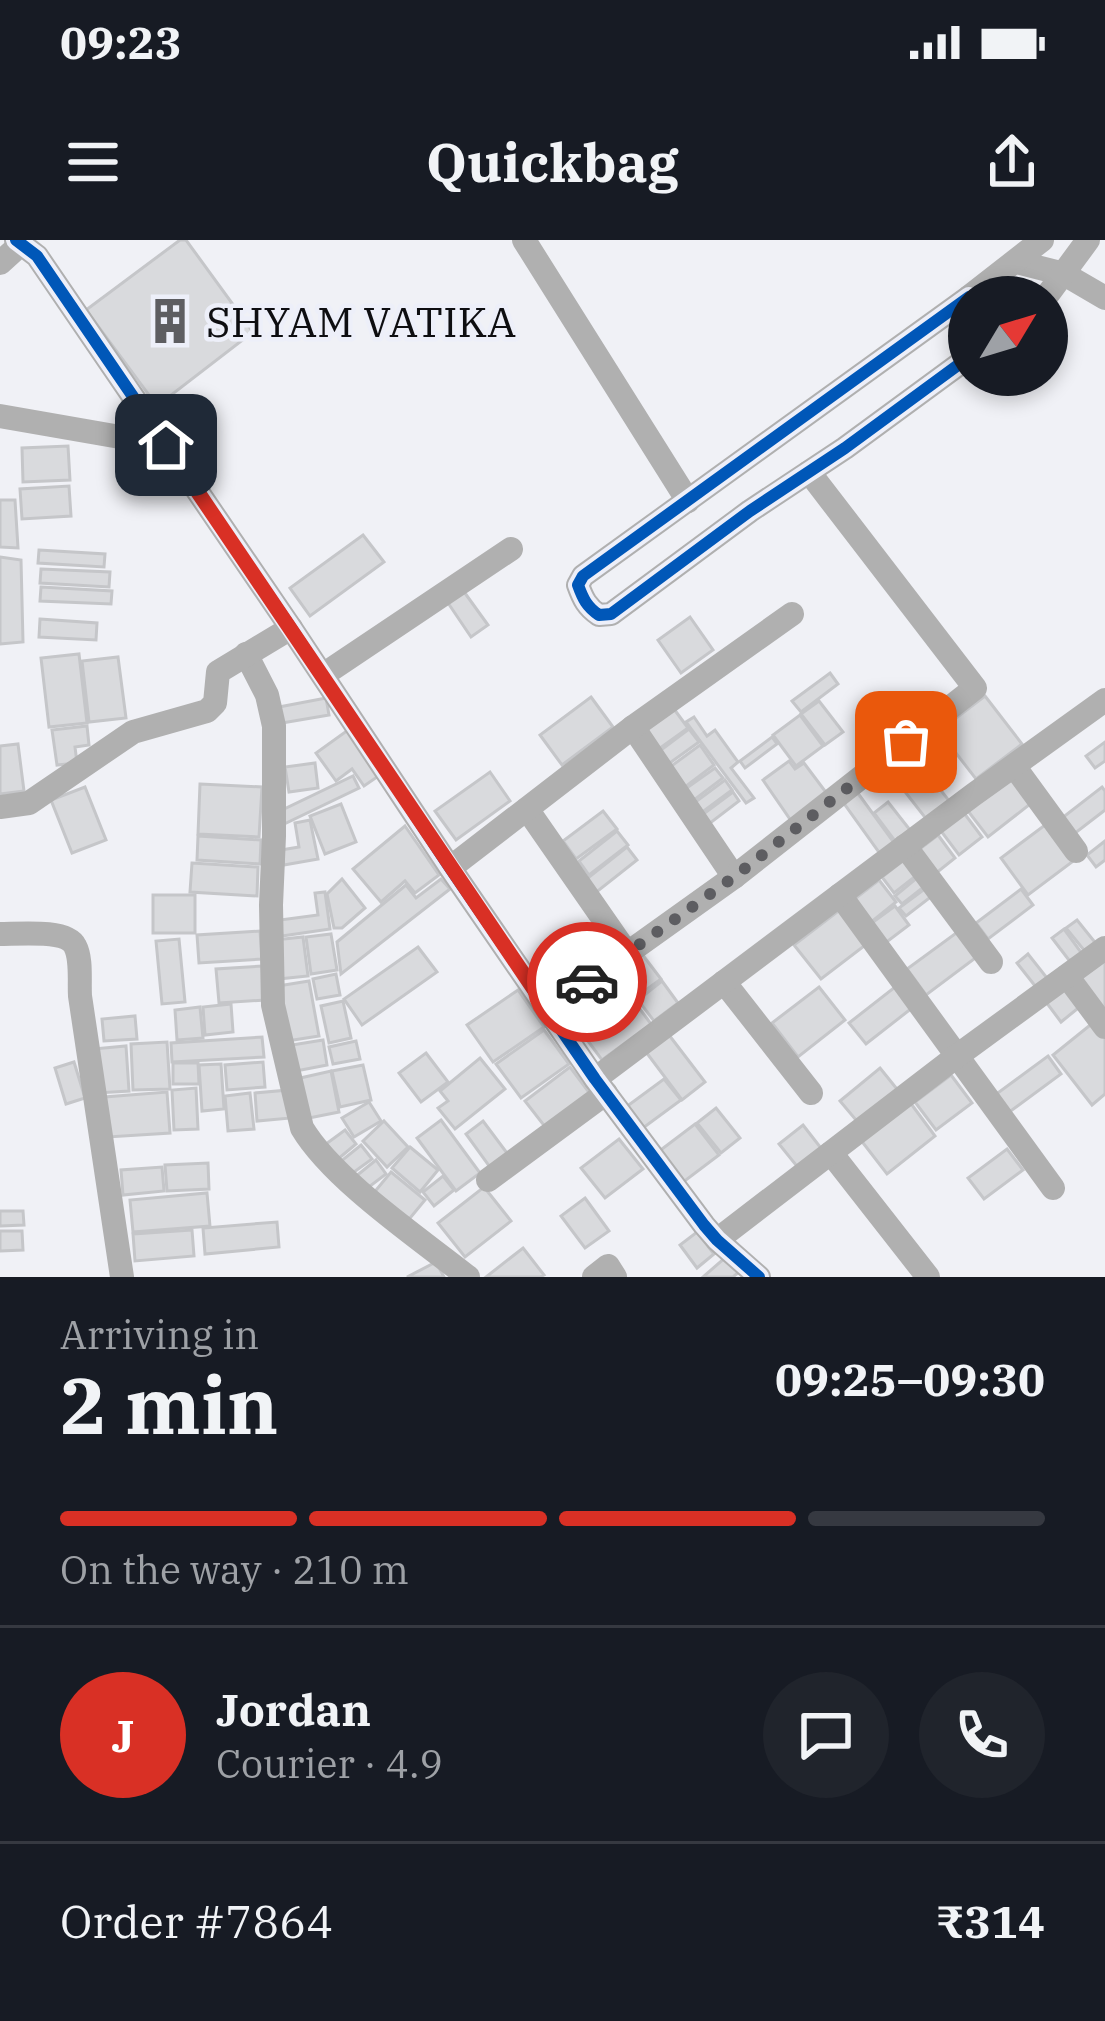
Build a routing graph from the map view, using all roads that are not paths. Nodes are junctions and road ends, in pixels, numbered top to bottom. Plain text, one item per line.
1 (524, 240) edge
2 (1042, 240) edge
3 (1088, 240) edge
4 (27, 245) edge
5 (1017, 262) junction
6 (0, 263) edge
7 (1064, 274) junction
8 (998, 276) edge
9 (1105, 298) edge
10 (948, 312) edge
11 (948, 372) edge
12 (0, 416) edge
13 (166, 445) junction
14 (809, 472) junction
15 (688, 502) junction
16 (511, 549) dead end
17 (792, 614) dead end
18 (291, 628) junction
19 (246, 654) junction
20 (322, 675) junction
21 (1105, 700) edge
22 (632, 727) junction
23 (1014, 766) junction
24 (0, 807) edge
25 (526, 809) junction
26 (905, 846) junction
27 (1076, 851) dead end
28 (450, 868) junction
29 (734, 877) junction
30 (840, 895) junction
31 (0, 934) edge
32 (1105, 948) edge
33 (627, 953) junction
34 (992, 962) dead end
35 (1067, 976) junction
36 (724, 982) junction
37 (548, 1010) junction
38 (1105, 1027) edge
39 (957, 1056) junction
40 (601, 1086) junction
41 (811, 1093) dead end
42 (831, 1153) junction
43 (488, 1180) dead end
44 (1053, 1188) dead end
45 (717, 1240) junction
46 (122, 1277) edge
47 (468, 1277) edge
48 (594, 1277) edge
49 (615, 1277) edge
50 (759, 1277) edge
51 (928, 1277) edge

1 - 15 street
2 - 5 street
3 - 7 street
4 - 6 street
4 - 13 street
5 - 7 street
5 - 8 street
7 - 9 street
10 - 15 street
11 - 14 street
12 - 13 street
13 - 18 street
14 - 15 street
14 - 29 street
16 - 20 street
17 - 22 street
18 - 19 street
18 - 20 street
19 - 24 street
19 - 47 street
20 - 28 street
21 - 23 street
22 - 25 street
22 - 29 street
23 - 26 street
23 - 27 street
25 - 28 street
25 - 33 street
26 - 30 street
26 - 34 street
28 - 37 street
29 - 33 street
30 - 36 street
30 - 39 street
31 - 46 street
32 - 35 street
33 - 37 street
35 - 38 street
35 - 39 street
36 - 40 street
36 - 41 street
37 - 40 street
39 - 42 street
39 - 44 street
40 - 43 street
40 - 45 street
42 - 45 street
42 - 51 street
45 - 50 street
48 - 49 street

